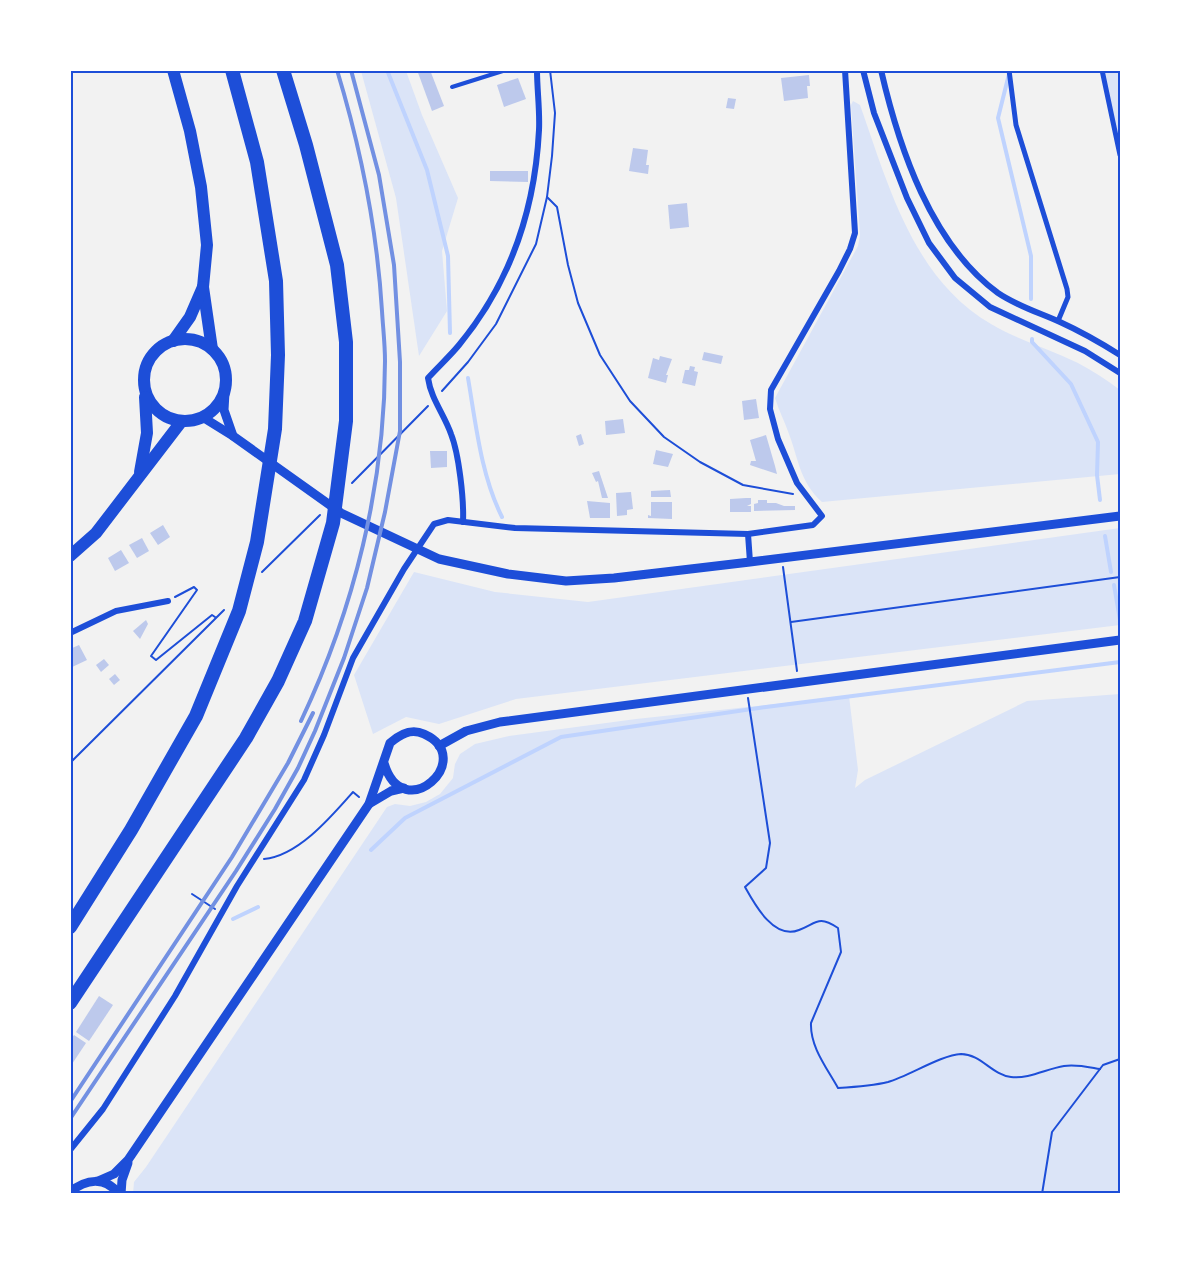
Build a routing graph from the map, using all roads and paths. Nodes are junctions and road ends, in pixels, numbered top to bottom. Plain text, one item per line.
1 (172, 70) edge
2 (232, 70) edge
3 (283, 70) edge
4 (506, 70) edge
5 (537, 70) edge
6 (845, 70) edge
7 (863, 70) edge
8 (881, 70) edge
9 (1009, 70) edge
10 (1102, 70) edge
11 (452, 87) dead end
12 (1120, 155) edge
13 (547, 197) dead end
14 (203, 287) junction
15 (1058, 321) junction
16 (173, 341) junction
17 (212, 349) junction
18 (1120, 355) edge
19 (1120, 373) edge
20 (225, 392) junction
21 (145, 393) junction
22 (430, 403) dead end
23 (204, 418) junction
24 (181, 422) junction
25 (233, 435) junction
26 (139, 477) junction
27 (352, 482) dead end
28 (807, 497) junction
29 (319, 515) dead end
30 (1120, 516) edge
31 (463, 522) junction
32 (748, 534) junction
33 (70, 556) edge
34 (782, 558) junction
35 (750, 562) junction
36 (1120, 577) edge
37 (255, 579) dead end
38 (168, 601) joint
39 (224, 610) dead end
40 (216, 618) junction
41 (791, 622) junction
42 (70, 633) edge
43 (1120, 640) edge
44 (799, 682) junction
45 (748, 701) dead end
46 (439, 746) junction
47 (70, 763) edge
48 (384, 763) junction
49 (404, 788) junction
50 (369, 804) junction
51 (254, 860) junction
52 (192, 894) dead end
53 (222, 913) junction
54 (70, 927) edge
55 (70, 1003) edge
56 (1120, 1059) edge
57 (1101, 1069) junction
58 (70, 1150) edge
59 (128, 1160) junction
60 (98, 1181) junction
61 (70, 1192) edge
62 (120, 1194) edge
63 (1041, 1194) edge

1 - 14 highway
2 - 54 highway
3 - 55 highway
4 - 11 lane
5 - 31 street
6 - 28 street
7 - 19 street
8 - 15 street
9 - 15 street
10 - 12 street
13 - 28 path
14 - 16 highway
14 - 17 highway
15 - 18 street
16 - 17 highway
16 - 21 highway
17 - 20 highway
20 - 23 highway
20 - 25 street
21 - 24 highway
21 - 26 highway
22 - 27 path
23 - 24 highway
23 - 25 street
24 - 26 highway
25 - 35 street
26 - 33 highway
28 - 32 street
29 - 37 path
30 - 34 street
31 - 32 street
31 - 51 street
32 - 35 street
34 - 35 street
34 - 41 path
36 - 41 path
38 - 40 path
38 - 42 street
39 - 40 path
40 - 47 path
41 - 44 path
43 - 44 street
44 - 46 street
45 - 57 path
46 - 48 street
46 - 49 street
48 - 49 street
48 - 50 street
49 - 50 street
50 - 51 path
50 - 59 street
51 - 53 street
52 - 53 path
53 - 58 street
56 - 57 path
57 - 63 path
59 - 60 street
59 - 62 street
60 - 61 street
60 - 62 street

